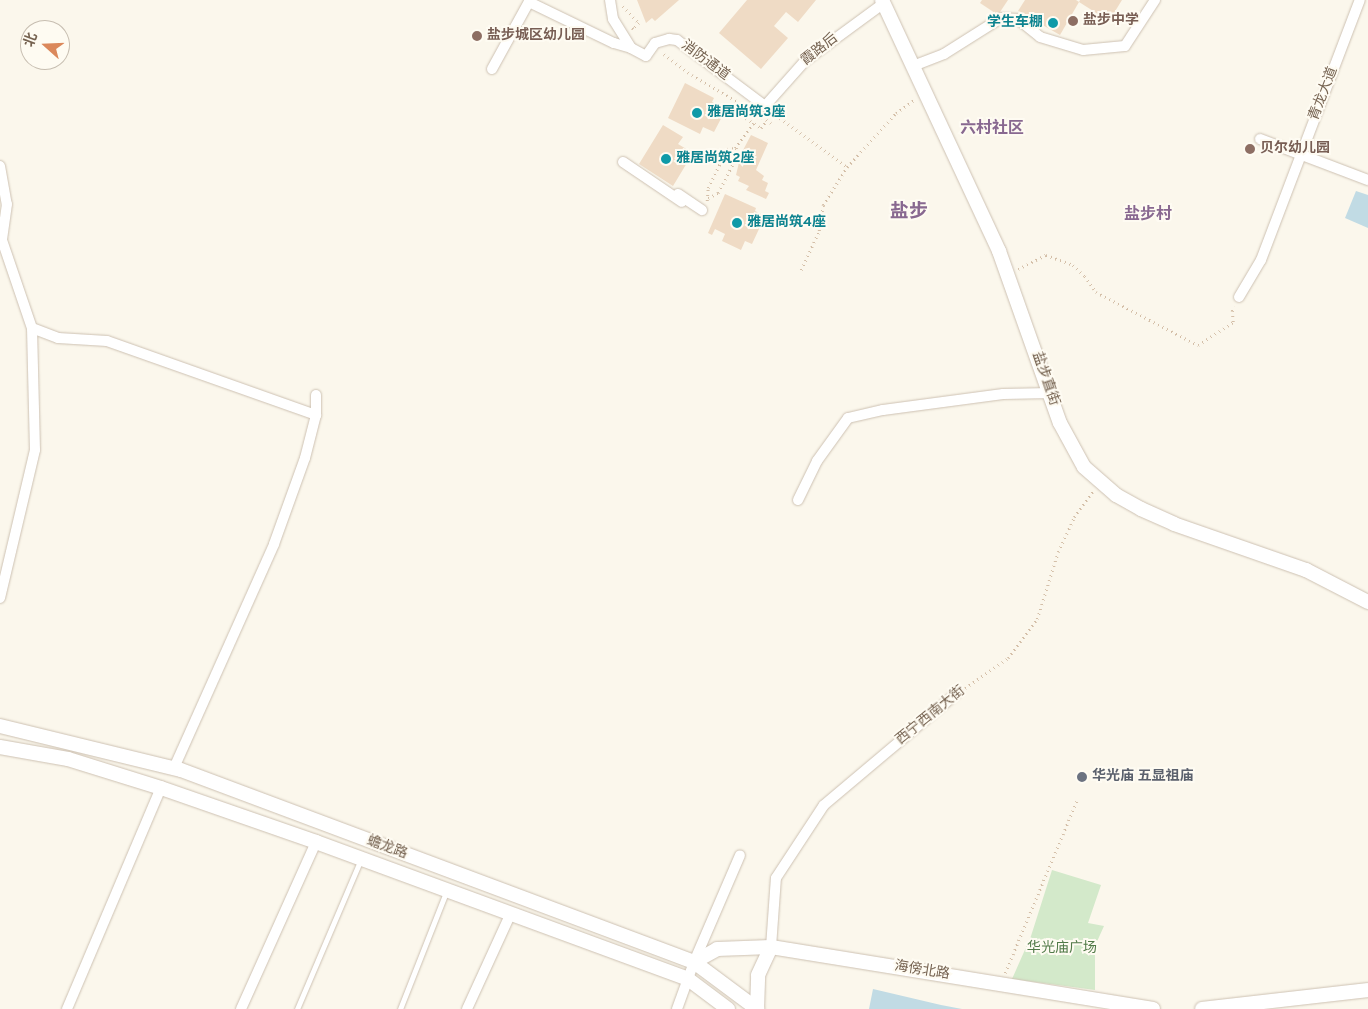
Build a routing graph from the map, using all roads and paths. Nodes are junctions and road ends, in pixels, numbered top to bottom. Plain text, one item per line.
1 (1155, 0) edge
2 (1360, 0) edge
3 (530, 1) edge
4 (615, 2) edge
5 (883, 2) edge
6 (633, 29) dead end
7 (631, 48) junction
8 (664, 54) dead end
9 (913, 66) junction
10 (492, 69) dead end
11 (926, 93) junction
12 (765, 106) junction
13 (752, 110) junction
14 (766, 120) junction
15 (753, 123) junction
16 (771, 123) dead end
17 (1260, 139) dead end
18 (736, 148) junction
19 (1301, 155) junction
20 (623, 162) dead end
21 (0, 166) edge
22 (847, 167) junction
23 (1368, 180) edge
24 (659, 185) junction
25 (708, 198) junction
26 (682, 202) dead end
27 (702, 210) joint
28 (1, 240) edge
29 (801, 270) dead end
30 (1008, 274) junction
31 (1239, 297) joint
32 (32, 328) junction
33 (1050, 392) junction
34 (316, 395) dead end
35 (316, 415) junction
36 (1099, 482) junction
37 (798, 500) dead end
38 (0, 598) edge
39 (1368, 602) edge
40 (957, 693) joint
41 (0, 726) edge
42 (0, 747) edge
43 (174, 768) junction
44 (161, 788) junction
45 (1077, 800) dead end
46 (322, 824) junction
47 (316, 842) junction
48 (740, 855) dead end
49 (361, 859) junction
50 (452, 872) junction
51 (447, 889) junction
52 (518, 897) junction
53 (511, 913) junction
54 (771, 947) junction
55 (694, 962) junction
56 (688, 979) junction
57 (1000, 984) junction
58 (1368, 990) edge
59 (67, 1009) edge
60 (241, 1009) edge
61 (296, 1009) edge
62 (400, 1009) edge
63 (467, 1009) edge
64 (676, 1009) edge
65 (728, 1009) edge
66 (757, 1009) edge
67 (1152, 1009) edge
68 (1202, 1009) edge

1 - 9 street
2 - 19 street, 青龙大道
3 - 7 street
3 - 10 street
4 - 6 path
4 - 7 street
5 - 9 street, 盐步直街
5 - 12 street, 霞路后
7 - 12 street, 消防通道
8 - 13 path
9 - 11 street, 盐步直街
11 - 22 path
11 - 30 street, 盐步直街
12 - 22 path
13 - 14 path
13 - 15 path
14 - 15 path
14 - 16 path
15 - 18 path
17 - 19 street
18 - 25 path
18 - 25 path
19 - 23 street
19 - 31 street, 青龙大道
20 - 24 street
21 - 28 street
22 - 29 path
24 - 26 street
24 - 27 street
25 - 27 path
28 - 32 street
30 - 31 path
30 - 33 street, 盐步直街
32 - 35 street
32 - 38 street
33 - 36 street, 盐步直街
33 - 37 street
34 - 35 street
35 - 43 street
36 - 39 street, 盐步直街
36 - 40 path, 西宁西南大街
40 - 54 street, 西宁西南大街
41 - 43 street, 蟾龙路
42 - 44 street, 蟾龙路
43 - 44 street
43 - 46 street, 蟾龙路
44 - 47 street, 蟾龙路
44 - 59 street
45 - 57 path
46 - 47 street
46 - 50 street, 蟾龙路
47 - 49 street, 蟾龙路
47 - 60 street
48 - 55 street
49 - 51 street, 蟾龙路
49 - 61 lane
50 - 51 street
50 - 52 street, 蟾龙路
51 - 53 street, 蟾龙路
51 - 62 lane
52 - 53 street
52 - 55 street, 蟾龙路
53 - 56 street, 蟾龙路
53 - 63 street
54 - 55 street, 海傍北路
54 - 57 street, 海傍北路
54 - 66 street
55 - 56 street
55 - 66 street, 蟾龙路
56 - 64 street
56 - 65 street, 蟾龙路
57 - 67 street, 海傍北路
58 - 68 street

